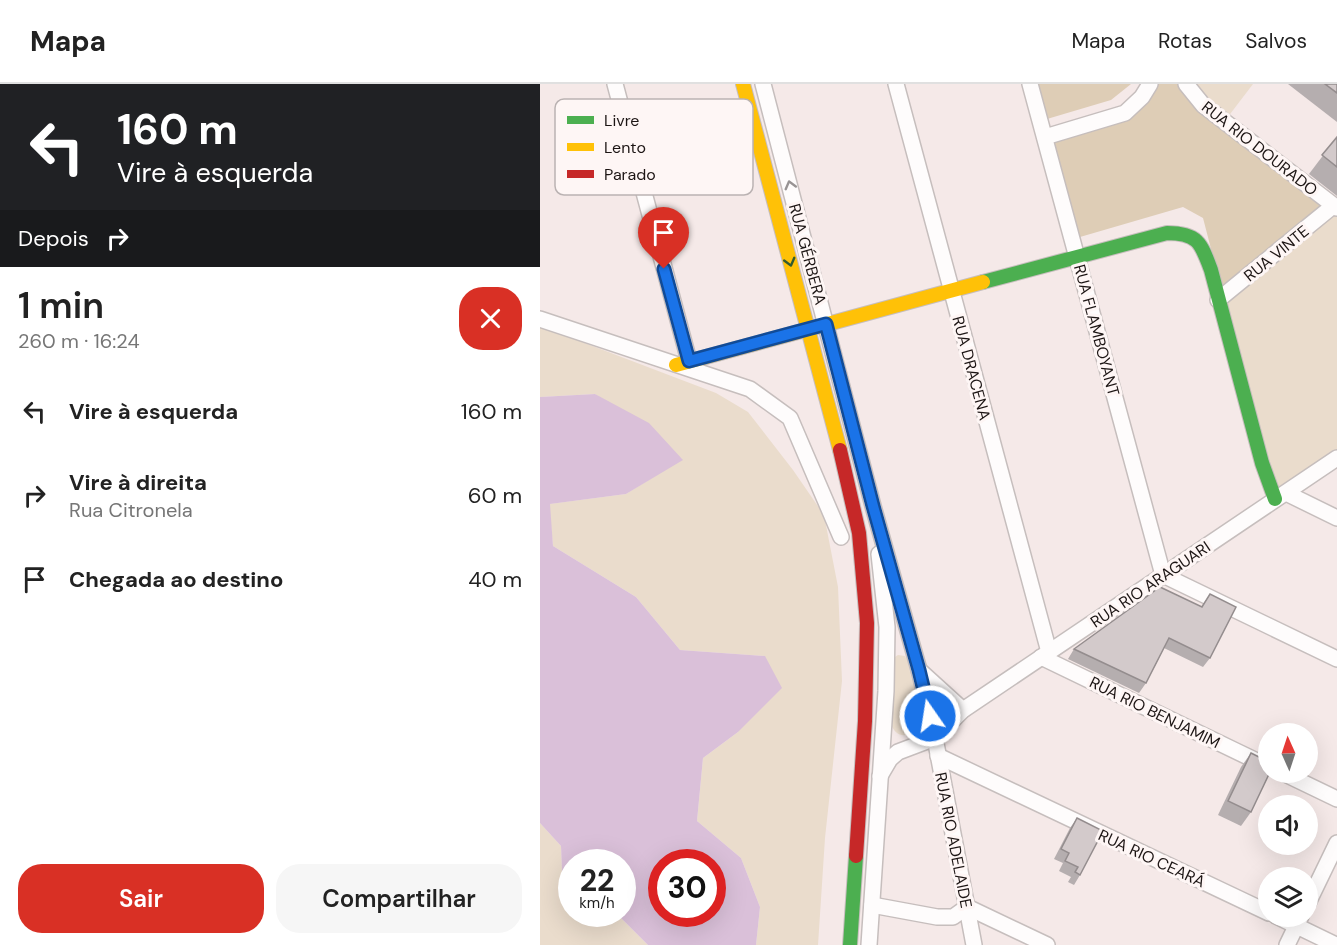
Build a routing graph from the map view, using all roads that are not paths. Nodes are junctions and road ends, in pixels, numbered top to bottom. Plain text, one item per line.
1 (615, 84) edge
2 (743, 84) edge
3 (763, 84) edge
4 (896, 84) edge
5 (1030, 84) edge
6 (1150, 84) edge
7 (1186, 84) edge
8 (619, 99) edge
9 (747, 99) edge
10 (753, 122) edge
11 (1045, 136) junction
12 (642, 195) edge
13 (1335, 207) edge
14 (1077, 256) junction
15 (950, 290) junction
16 (1218, 300) junction
17 (540, 306) edge
18 (542, 320) edge
19 (826, 324) junction
20 (808, 329) junction
21 (682, 363) junction
22 (1337, 458) edge
23 (1281, 496) junction
24 (873, 506) junction
25 (1337, 518) edge
26 (841, 537) dead end
27 (1163, 575) junction
28 (1045, 655) junction
29 (1337, 659) edge
30 (919, 670) junction
31 (963, 710) junction
32 (935, 738) junction
33 (938, 756) junction
34 (1258, 761) edge
35 (880, 776) junction
36 (1304, 783) edge
37 (1337, 799) edge
38 (1337, 843) edge
39 (1318, 882) edge
40 (872, 905) junction
41 (967, 907) junction
42 (1258, 908) edge
43 (1296, 927) edge
44 (1308, 927) edge
45 (850, 945) edge
46 (869, 945) edge
47 (974, 945) edge
48 (1047, 945) edge
49 (1287, 945) edge
50 (1336, 945) edge

1 - 8 street
2 -> 9 street, RUA GÉRBERA
19 -> 3 street, RUA GÉRBERA
4 - 15 street, RUA DRACENA
5 - 11 street, RUA FLAMBOYANT
6 - 11 street
7 - 13 street, RUA RIO DOURADO
10 -> 20 street, RUA GÉRBERA
11 - 14 street, RUA FLAMBOYANT
12 - 21 street
13 - 16 street, RUA VINTE
14 - 15 street
14 - 16 street
14 - 27 street, RUA FLAMBOYANT
15 - 19 street
15 - 28 street, RUA DRACENA
16 - 23 street
17 - 18 street
18 - 21 street
19 - 20 street
19 - 24 street, RUA GÉRBERA
20 - 21 street
20 - 45 street, RUA GÉRBERA
21 - 26 street
22 - 23 street, RUA RIO ARAGUARI
23 - 25 street
23 - 27 street, RUA RIO ARAGUARI
24 - 30 street, RUA GÉRBERA
24 - 35 street
27 - 28 street, RUA RIO ARAGUARI
27 - 29 street
28 - 31 street, RUA RIO ARAGUARI
28 - 34 street, RUA RIO BENJAMIM
30 - 31 street
30 - 32 street, RUA GÉRBERA
31 - 32 street
32 - 33 street, RUA RIO ADELAIDE
32 - 35 street
33 - 41 street, RUA RIO ADELAIDE
33 - 42 street, RUA RIO CEARÁ
35 - 40 street
36 - 37 street
38 - 39 street
40 - 41 street
40 - 46 street
41 - 47 street, RUA RIO ADELAIDE
41 - 48 street
43 - 49 street
44 - 50 street

